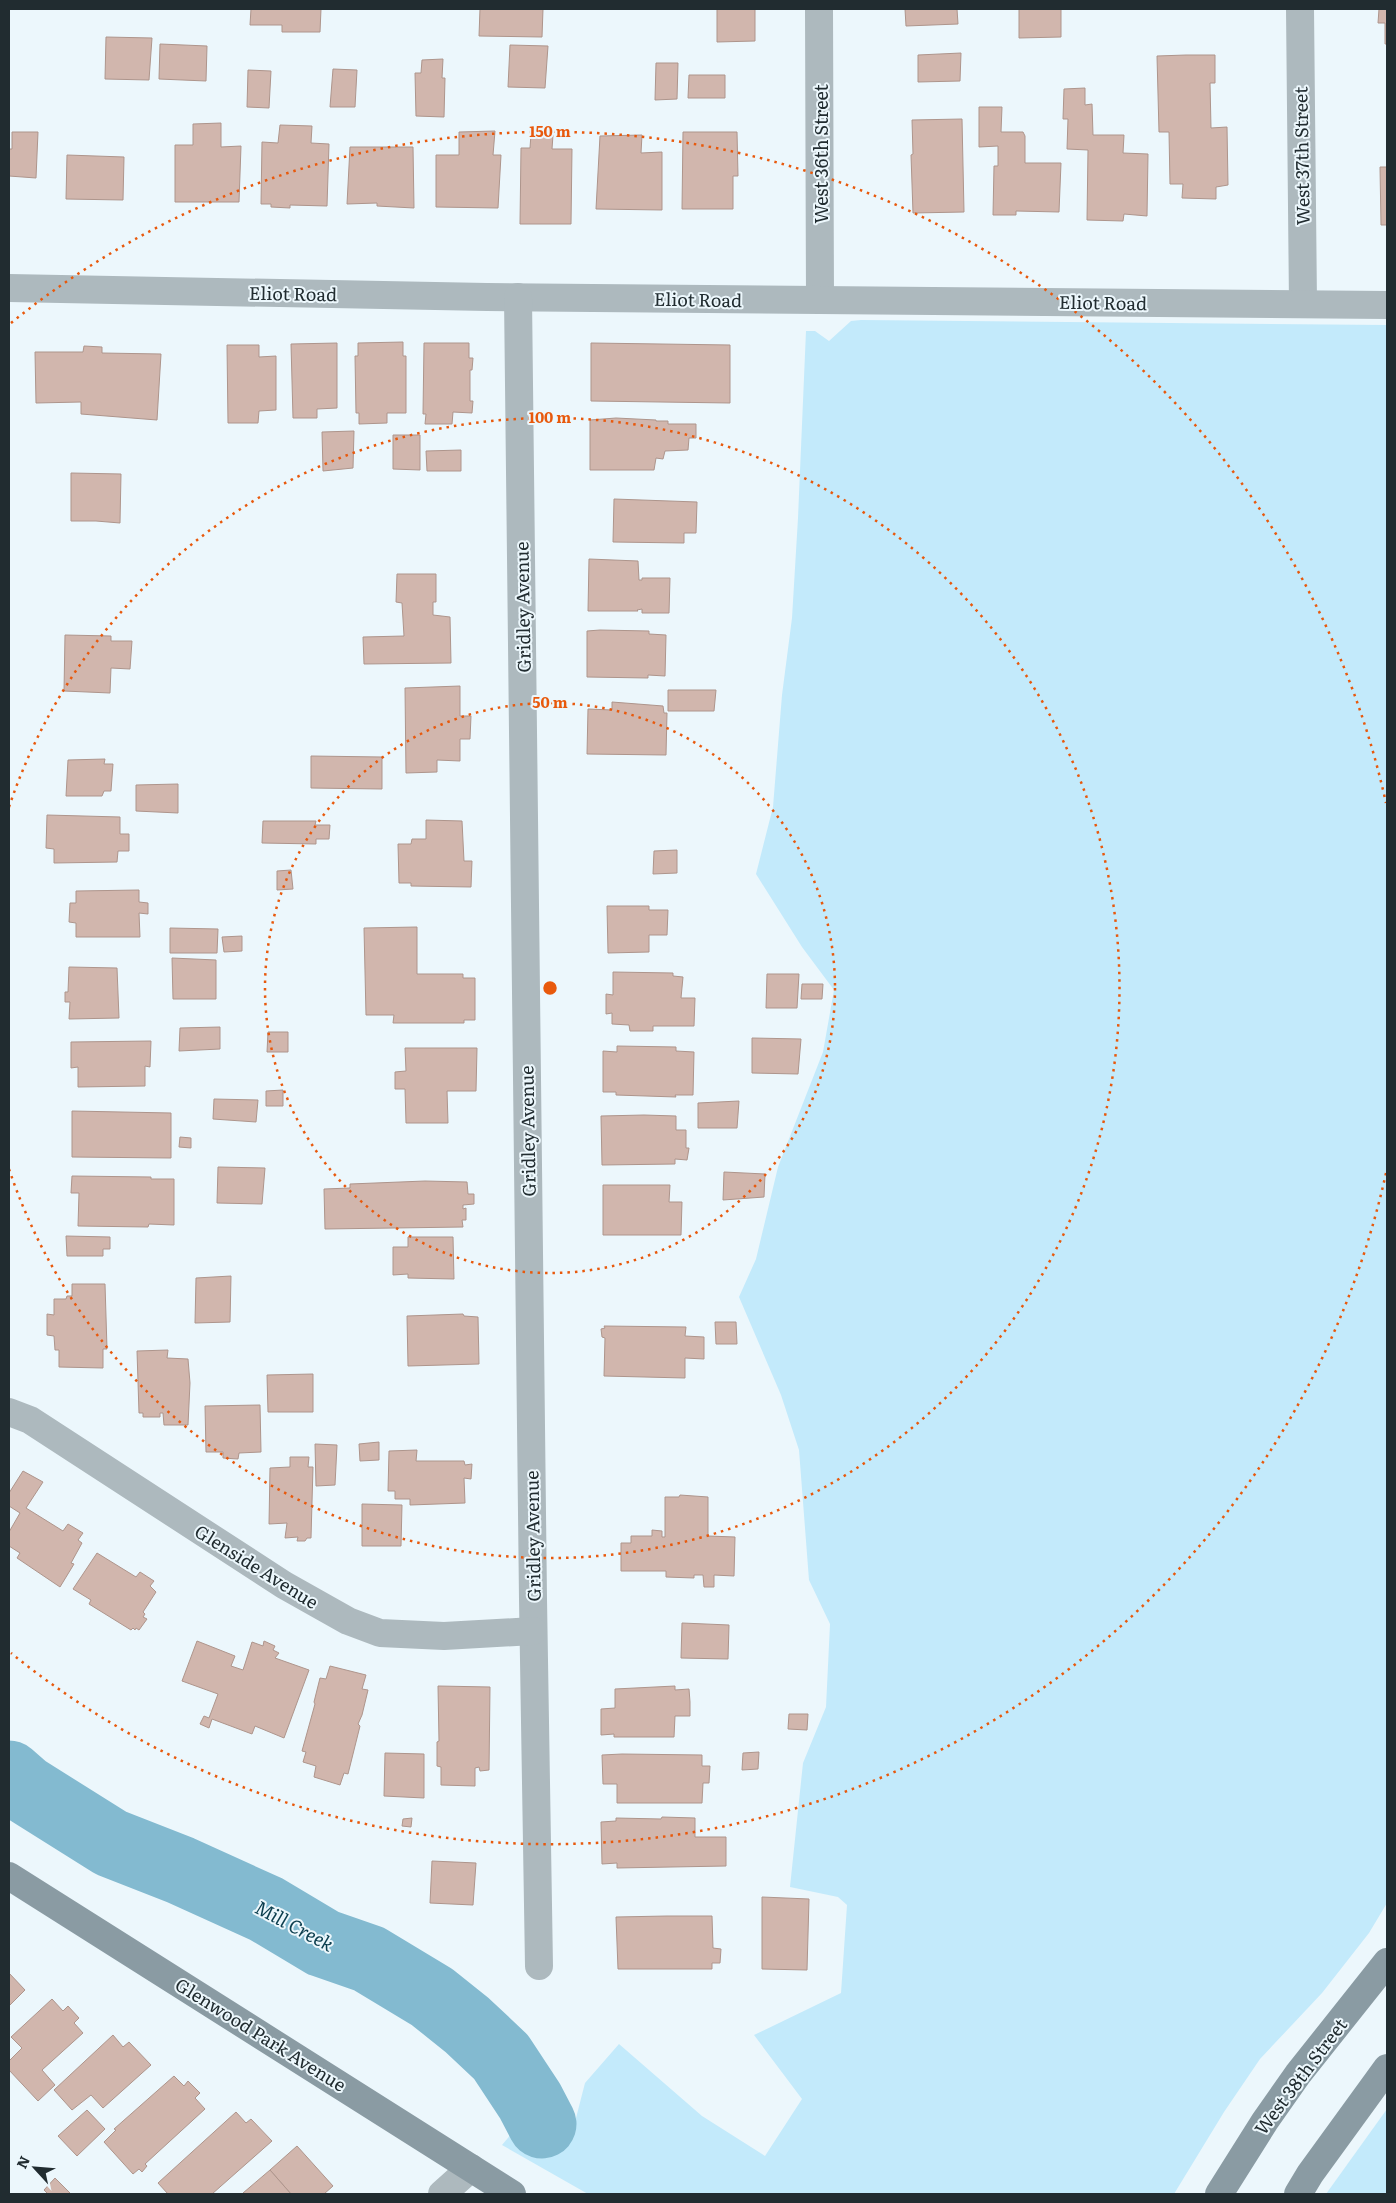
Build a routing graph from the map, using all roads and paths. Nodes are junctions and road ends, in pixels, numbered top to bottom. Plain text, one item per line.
1 (819, 9) edge
2 (1300, 9) edge
3 (9, 288) edge
4 (518, 297) junction
5 (820, 300) junction
6 (1303, 304) junction
7 (1387, 305) edge
8 (9, 1412) edge
9 (533, 1631) junction
10 (9, 1876) edge
11 (1387, 1962) edge
12 (539, 1966) dead end
13 (1387, 2068) edge
14 (471, 2168) junction
15 (442, 2194) edge
16 (512, 2194) edge
17 (1219, 2194) edge
18 (1298, 2194) edge

1 - 5 street, West 36th Street
2 - 6 street, West 37th Street
3 - 4 street, Eliot Road
4 - 5 street, Eliot Road
4 - 9 street, Gridley Avenue
5 - 6 street, Eliot Road
6 - 7 street, Eliot Road
8 - 9 street, Glenside Avenue
9 - 12 street, Gridley Avenue
10 - 14 main road, Glenwood Park Avenue
11 - 17 main road, West 38th Street
13 - 18 main road
14 - 15 street
14 - 16 main road, Glenwood Park Avenue

